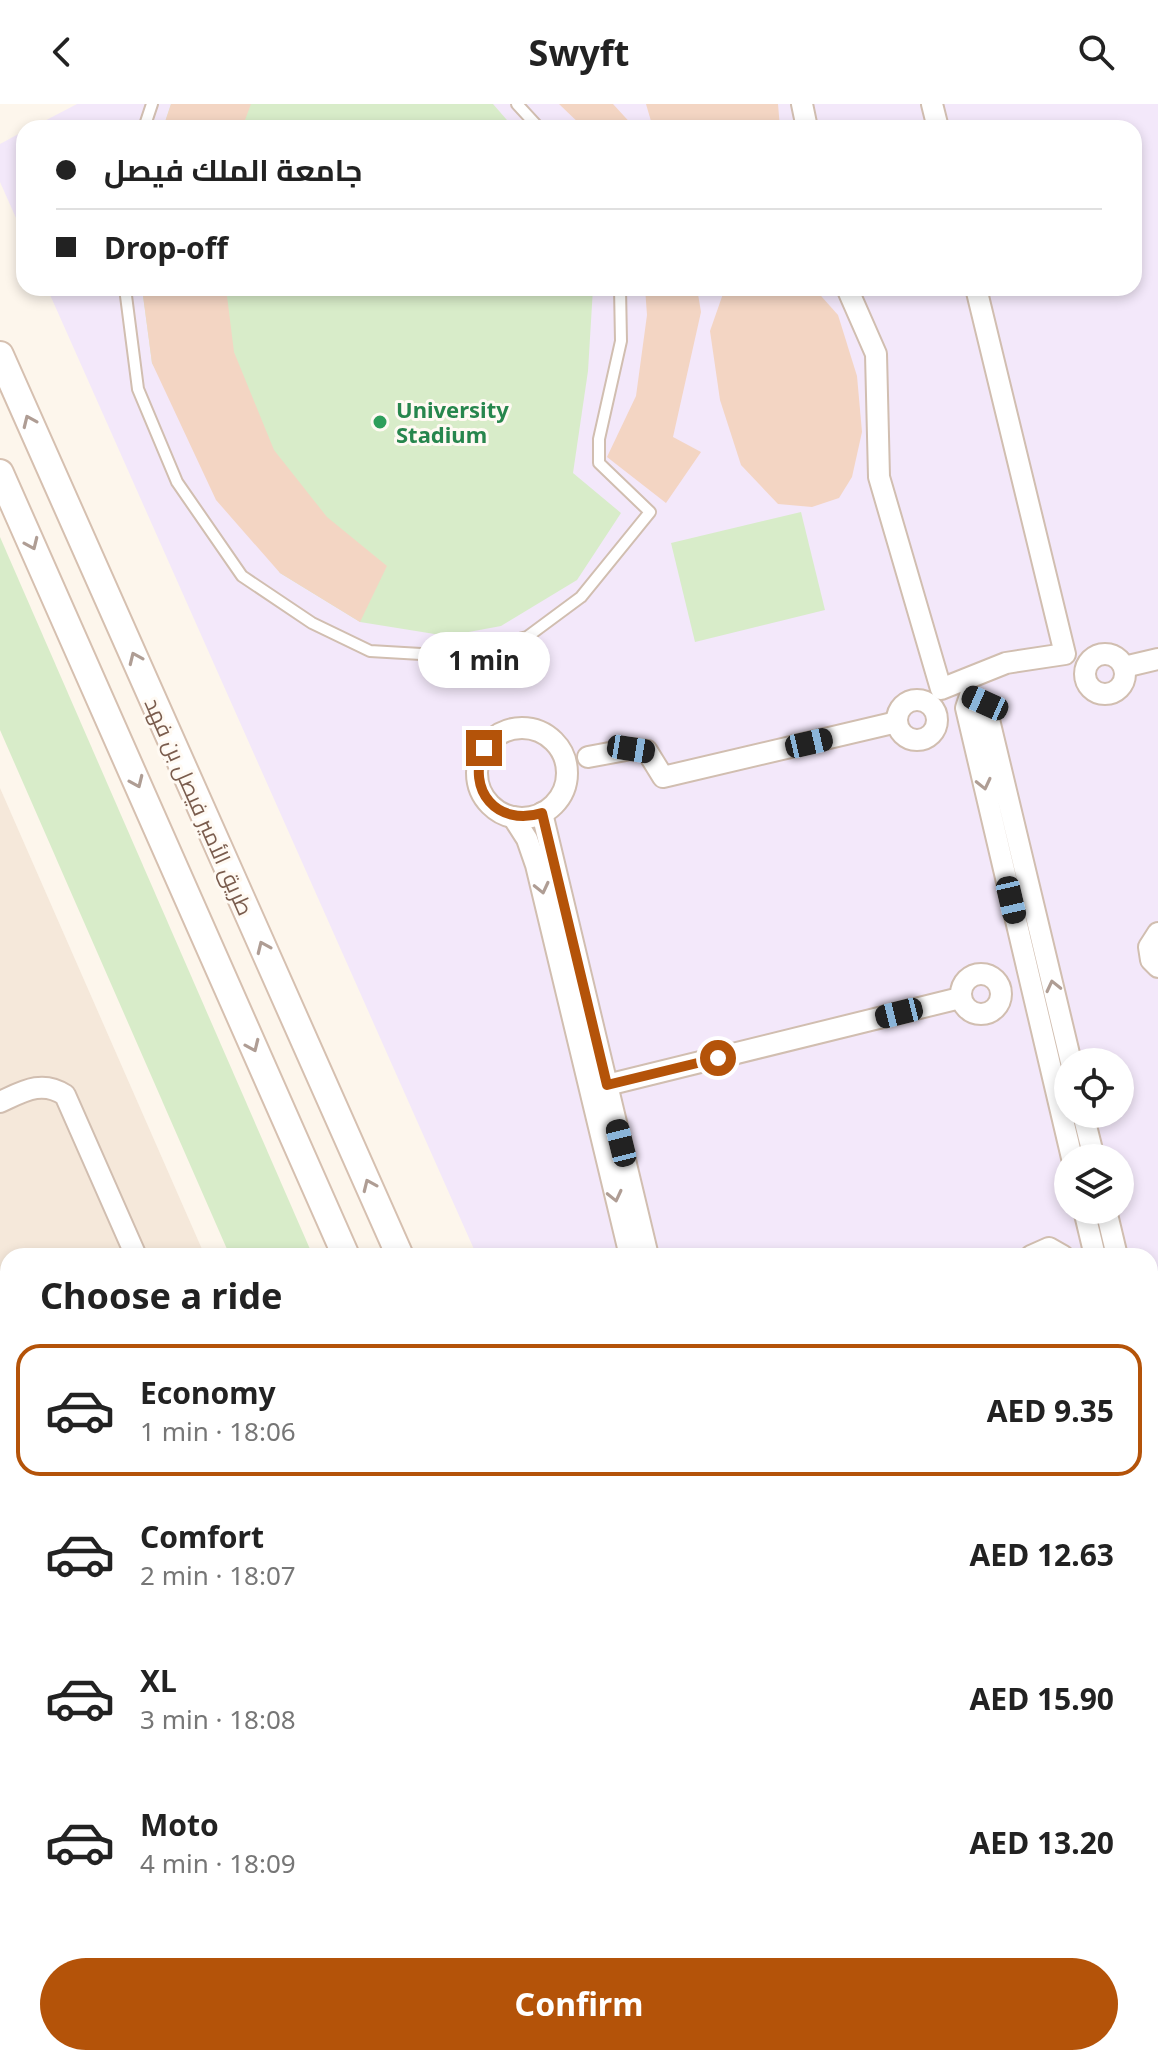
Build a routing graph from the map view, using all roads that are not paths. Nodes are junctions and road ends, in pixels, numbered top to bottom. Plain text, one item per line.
1 (517, 104) edge
2 (532, 120) edge
3 (126, 296) edge
4 (620, 296) edge
5 (851, 296) edge
6 (978, 296) edge
7 (0, 355) edge
8 (0, 473) edge
9 (1158, 659) edge
10 (1124, 667) dead end
11 (974, 702) junction
12 (933, 707) junction
13 (897, 722) junction
14 (561, 749) junction
15 (588, 757) junction
16 (567, 770) junction
17 (542, 813) junction
18 (513, 817) junction
19 (1158, 933) edge
20 (1158, 967) edge
21 (960, 998) dead end
22 (1067, 1048) edge
23 (607, 1085) junction
24 (0, 1102) edge
25 (1069, 1144) edge
26 (1087, 1224) edge
27 (1109, 1224) edge
28 (132, 1248) edge
29 (342, 1248) edge
30 (396, 1248) edge
31 (628, 1248) edge
32 (646, 1248) edge
33 (1093, 1248) edge
34 (1115, 1248) edge

1 - 2 lane
3 - 4 lane
5 - 6 street
30 -> 7 main road, طريق الأمير فيصل بن فهد
8 -> 29 main road
9 - 10 street
11 - 12 street
22 -> 11 street
11 -> 25 street
12 - 13 street
12 - 13 street
13 - 15 street
14 - 15 street
14 - 16 street
14 - 18 street
15 - 16 street
16 - 17 street
17 - 18 street
17 - 23 street
18 -> 31 street
19 - 20 street
21 - 23 street
23 - 32 street
24 - 28 street
26 - 33 street
27 - 34 street

